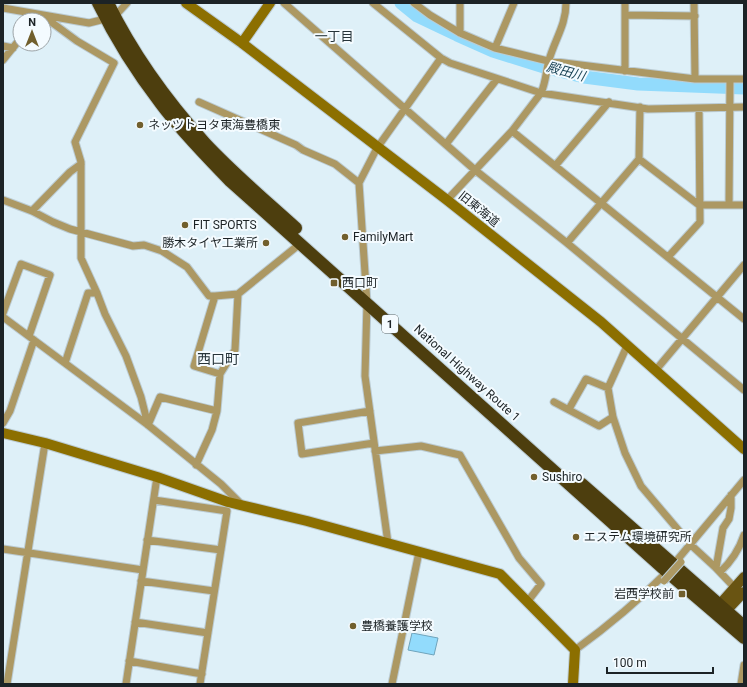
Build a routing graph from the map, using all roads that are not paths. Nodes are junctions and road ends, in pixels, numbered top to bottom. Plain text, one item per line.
1 (98, 3) edge
2 (108, 3) edge
3 (127, 3) edge
4 (186, 3) edge
5 (270, 3) edge
6 (284, 3) edge
7 (373, 3) edge
8 (414, 3) edge
9 (460, 3) edge
10 (514, 3) edge
11 (566, 3) edge
12 (625, 3) edge
13 (694, 3) edge
14 (3, 8) edge
15 (15, 12) edge
16 (625, 15) junction
17 (696, 16) junction
18 (52, 17) edge
19 (110, 17) junction
20 (52, 22) edge
21 (460, 33) junction
22 (242, 43) junction
23 (495, 48) junction
24 (12, 49) edge
25 (441, 58) junction
26 (3, 60) edge
27 (548, 63) junction
28 (625, 71) junction
29 (497, 79) junction
30 (695, 79) junction
31 (744, 79) edge
32 (730, 82) junction
33 (543, 90) junction
34 (199, 102) dead end
35 (609, 102) junction
36 (730, 106) junction
37 (640, 107) junction
38 (744, 107) edge
39 (699, 108) junction
40 (405, 109) junction
41 (512, 131) junction
42 (446, 144) junction
43 (378, 148) junction
44 (639, 159) junction
45 (81, 164) junction
46 (555, 166) junction
47 (475, 170) junction
48 (360, 183) junction
49 (3, 200) edge
50 (447, 200) junction
51 (602, 204) junction
52 (699, 205) junction
53 (730, 205) junction
54 (744, 205) edge
55 (32, 211) junction
56 (81, 233) junction
57 (301, 243) junction
58 (567, 243) junction
59 (668, 257) junction
60 (744, 265) edge
61 (97, 293) junction
62 (238, 294) junction
63 (215, 296) junction
64 (717, 296) junction
65 (367, 298) junction
66 (3, 313) edge
67 (3, 317) edge
68 (744, 319) edge
69 (31, 338) junction
70 (682, 338) junction
71 (627, 346) junction
72 (65, 363) junction
73 (655, 370) junction
74 (220, 374) junction
75 (608, 388) junction
76 (744, 390) edge
77 (554, 402) dead end
78 (569, 409) junction
79 (217, 411) junction
80 (370, 411) junction
81 (613, 417) junction
82 (3, 423) edge
83 (148, 425) junction
84 (3, 433) edge
85 (45, 443) junction
86 (375, 447) junction
87 (744, 449) edge
88 (196, 465) junction
89 (157, 477) junction
90 (744, 480) edge
91 (731, 496) junction
92 (154, 500) junction
93 (242, 506) junction
94 (744, 535) edge
95 (147, 540) junction
96 (388, 543) junction
97 (691, 545) junction
98 (3, 549) edge
99 (221, 550) junction
100 (419, 552) junction
101 (27, 553) junction
102 (143, 570) junction
103 (671, 570) junction
104 (718, 570) junction
105 (744, 577) edge
106 (141, 581) junction
107 (214, 592) junction
108 (740, 595) edge
109 (528, 602) junction
110 (721, 610) junction
111 (135, 622) junction
112 (744, 626) edge
113 (208, 633) junction
114 (744, 638) edge
115 (575, 650) junction
116 (129, 661) junction
117 (744, 665) edge
118 (202, 674) junction
119 (7, 684) edge
120 (126, 684) edge
121 (200, 684) edge
122 (392, 684) edge
123 (573, 684) edge
124 (741, 684) edge

1 - 19 highway, National Highway Route 1 / 1
2 - 19 highway, National Highway Route 1 / 1
3 - 19 street
4 - 22 street, 旧東海道
5 - 22 street
6 - 40 street
7 - 25 street
8 - 21 street
9 - 21 street
10 - 23 street
11 - 27 street
12 - 16 street
13 - 17 street
14 - 15 street
16 - 17 street
16 - 28 street
17 - 30 street
18 - 19 street
19 - 57 highway, National Highway Route 1 / 1
19 - 65 highway, National Highway Route 1 / 1
20 - 45 street
21 - 23 street
22 - 43 street, 旧東海道
23 - 27 street
24 - 26 street
25 - 29 street
25 - 40 street
27 - 28 street
27 - 33 street
28 - 30 street
29 - 33 street
29 - 42 street
30 - 32 street
31 - 32 street
32 - 36 street
33 - 35 street
33 - 41 street
34 - 48 street
35 - 37 street
35 - 46 street
36 - 38 street
36 - 39 street
36 - 53 street
37 - 39 street
37 - 44 street
39 - 52 street
40 - 42 street
40 - 43 street
41 - 46 street
41 - 47 street
42 - 47 street
43 - 48 street
43 - 50 street, 旧東海道
44 - 51 street
44 - 52 street
45 - 55 street
45 - 56 street
46 - 51 street
47 - 50 street
47 - 58 street
48 - 65 street
49 - 55 street
50 - 71 street, 旧東海道
51 - 58 street
51 - 59 street
52 - 53 street
52 - 59 street
53 - 54 street
55 - 56 street
56 - 61 street
56 - 63 street
57 - 62 street
57 - 65 highway, National Highway Route 1 / 1
58 - 70 street
59 - 64 street
60 - 64 street
61 - 72 street
61 - 83 street
62 - 63 street
62 - 74 street
63 - 74 street
64 - 68 street
64 - 70 street
65 - 80 street
65 - 103 highway, National Highway Route 1 / 1
66 - 69 street
67 - 69 street
69 - 72 street
69 - 82 street
70 - 73 street
70 - 76 street
71 - 73 street, 旧東海道
71 - 75 street
72 - 83 street
73 - 87 street, 旧東海道
74 - 79 street
75 - 78 street
75 - 81 street
77 - 78 street
78 - 81 street
79 - 83 street
79 - 88 street
80 - 86 street
80 - 86 street
81 - 97 street
83 - 88 street
84 - 85 street
85 - 89 street
85 - 101 street
86 - 96 street
86 - 109 street
88 - 93 street
89 - 92 street
89 - 93 street
90 - 91 street
91 - 97 street
91 - 104 street
92 - 95 street
92 - 99 street
93 - 96 street
94 - 104 street
95 - 99 street
95 - 102 street
96 - 100 street
97 - 103 street
97 - 104 street
98 - 101 street
99 - 107 street
100 - 109 street
100 - 122 street
101 - 102 street
101 - 119 street
102 - 106 street
103 - 110 highway, National Highway Route 1 / 1
103 - 115 street
104 - 108 street
105 - 108 main road
106 - 107 street
106 - 111 street
107 - 113 street
108 - 110 main road
109 - 115 street
110 - 112 highway, National Highway Route 1 / 1
110 - 114 highway, National Highway Route 1 / 1
111 - 113 street
111 - 116 street
113 - 118 street
115 - 123 street
116 - 118 street
116 - 120 street
117 - 124 street
118 - 121 street

